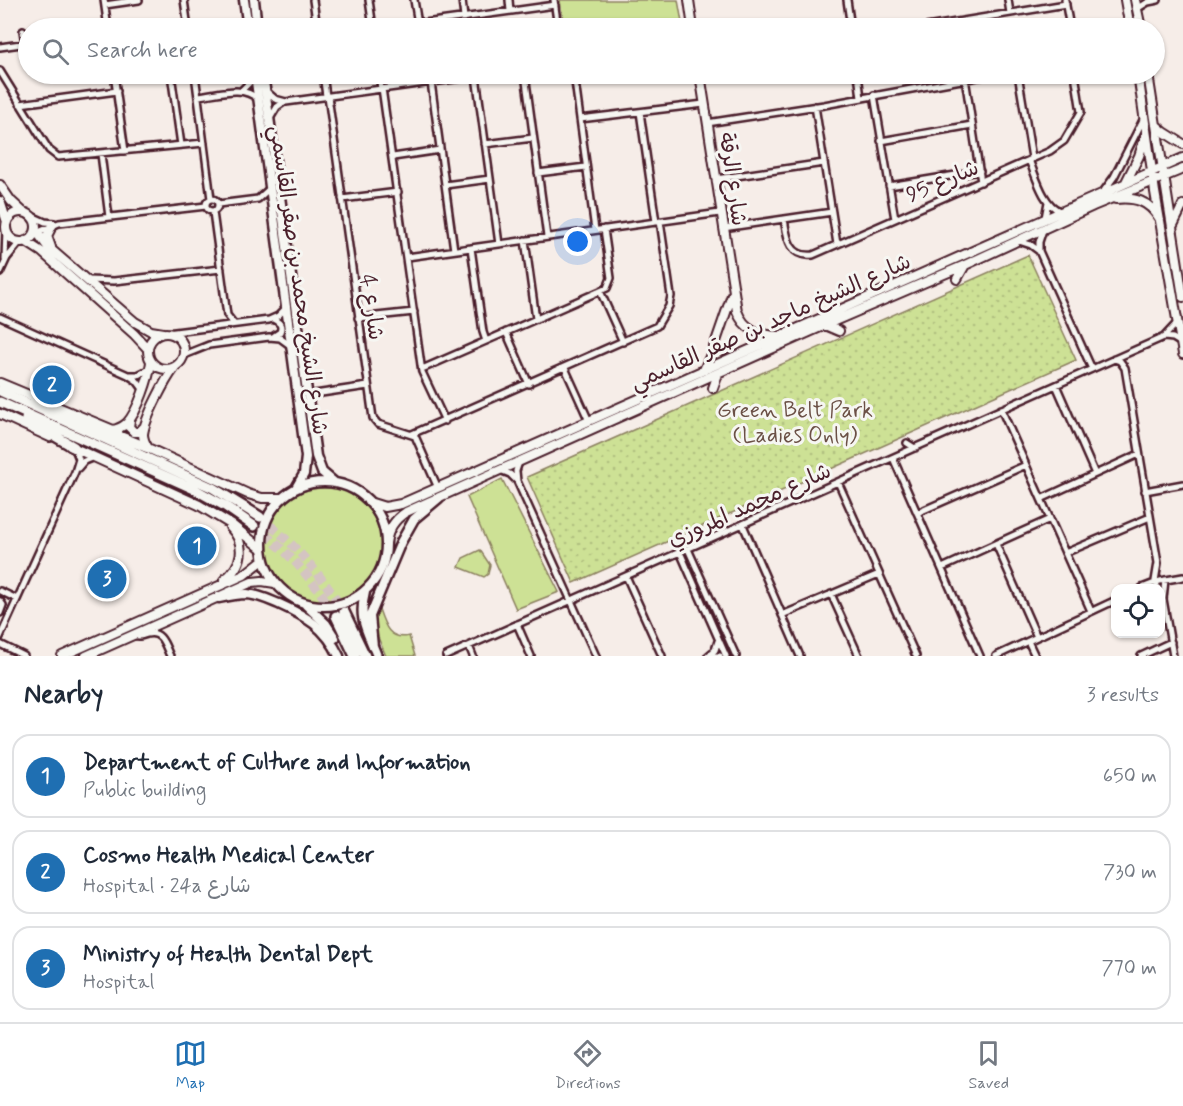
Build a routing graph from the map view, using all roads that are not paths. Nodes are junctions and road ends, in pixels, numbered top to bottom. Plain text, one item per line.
1 (139, 0) edge
2 (184, 0) edge
3 (244, 0) edge
4 (254, 0) edge
5 (313, 0) edge
6 (369, 0) edge
7 (414, 0) edge
8 (462, 0) edge
9 (508, 0) edge
10 (689, 0) edge
11 (847, 0) edge
12 (1008, 0) edge
13 (1125, 0) edge
14 (1136, 0) edge
15 (1143, 0) edge
16 (1158, 0) edge
17 (1150, 1) edge
18 (105, 2) edge
19 (555, 2) edge
20 (1066, 2) edge
21 (1137, 9) junction
22 (510, 11) junction
23 (1011, 13) junction
24 (107, 18) edge
25 (187, 18) edge
26 (247, 18) edge
27 (257, 18) edge
28 (316, 18) edge
29 (372, 18) edge
30 (417, 18) edge
31 (464, 18) joint
32 (557, 18) edge
33 (692, 18) edge
34 (850, 18) edge
35 (982, 18) edge
36 (1068, 18) edge
37 (1128, 18) edge
38 (1139, 18) edge
39 (18, 44) edge
40 (0, 46) edge
41 (0, 71) edge
42 (116, 84) edge
43 (172, 84) edge
44 (196, 84) edge
45 (250, 84) edge
46 (258, 84) edge
47 (263, 84) edge
48 (325, 84) edge
49 (381, 84) edge
50 (417, 84) edge
51 (431, 84) edge
52 (477, 84) edge
53 (526, 84) edge
54 (575, 84) edge
55 (701, 84) edge
56 (859, 84) edge
57 (933, 84) edge
58 (966, 84) edge
59 (1019, 84) edge
60 (1077, 84) edge
61 (1140, 84) edge
62 (1150, 84) edge
63 (382, 89) junction
64 (242, 90) junction
65 (266, 90) junction
66 (117, 91) junction
67 (874, 95) junction
68 (198, 96) junction
69 (327, 96) junction
70 (861, 98) junction
71 (258, 99) junction
72 (286, 102) junction
73 (20, 104) junction
74 (704, 104) junction
75 (815, 106) junction
76 (640, 112) junction
77 (1146, 116) junction
78 (270, 119) junction
79 (580, 119) junction
80 (707, 123) junction
81 (972, 125) junction
82 (1156, 125) junction
83 (1147, 128) junction
84 (533, 138) junction
85 (881, 141) junction
86 (204, 143) junction
87 (485, 144) junction
88 (1183, 144) edge
89 (181, 145) junction
90 (440, 150) junction
91 (125, 151) junction
92 (101, 154) junction
93 (393, 157) junction
94 (1183, 158) edge
95 (1030, 159) junction
96 (824, 163) junction
97 (1164, 166) junction
98 (586, 167) junction
99 (1183, 170) edge
100 (980, 171) junction
101 (1153, 171) junction
102 (538, 173) junction
103 (1165, 177) junction
104 (490, 179) junction
105 (716, 179) junction
106 (1154, 181) junction
107 (981, 182) junction
108 (1125, 183) junction
109 (0, 185) edge
110 (445, 185) junction
111 (889, 186) junction
112 (270, 188) junction
113 (398, 192) junction
114 (1103, 192) junction
115 (211, 199) junction
116 (258, 199) junction
117 (342, 199) junction
118 (1108, 200) junction
119 (0, 201) edge
120 (1048, 202) junction
121 (218, 204) junction
122 (1183, 205) edge
123 (206, 206) junction
124 (273, 210) junction
125 (1060, 211) junction
126 (23, 212) junction
127 (213, 212) junction
128 (832, 212) junction
129 (720, 213) junction
130 (32, 216) junction
131 (109, 217) junction
132 (1045, 218) junction
133 (784, 219) junction
134 (895, 219) junction
135 (658, 222) junction
136 (1160, 222) junction
137 (56, 224) junction
138 (7, 225) junction
139 (1172, 226) junction
140 (723, 228) junction
141 (604, 229) junction
142 (1043, 229) junction
143 (595, 230) junction
144 (35, 233) junction
145 (547, 237) junction
146 (525, 240) junction
147 (22, 241) junction
148 (1018, 241) junction
149 (499, 244) junction
150 (837, 244) junction
151 (471, 248) junction
152 (454, 250) junction
153 (1039, 250) junction
154 (55, 253) junction
155 (406, 257) junction
156 (4, 264) junction
157 (965, 265) junction
158 (220, 268) junction
159 (0, 273) edge
160 (85, 278) junction
161 (957, 279) dead end
162 (114, 281) junction
163 (284, 289) junction
164 (600, 291) junction
165 (733, 291) junction
166 (295, 293) junction
167 (103, 294) junction
168 (1183, 297) edge
169 (858, 302) junction
170 (287, 307) junction
171 (414, 312) junction
172 (227, 315) junction
173 (848, 316) junction
174 (0, 317) edge
175 (358, 318) junction
176 (273, 319) junction
177 (536, 319) junction
178 (1178, 322) junction
179 (234, 324) junction
180 (825, 325) junction
181 (222, 326) junction
182 (839, 331) dead end
183 (165, 333) junction
184 (506, 333) junction
185 (780, 336) junction
186 (272, 337) junction
187 (1164, 337) junction
188 (486, 341) junction
189 (623, 342) junction
190 (1181, 343) junction
191 (292, 348) junction
192 (148, 350) junction
193 (1183, 354) edge
194 (184, 356) junction
195 (1114, 359) junction
196 (151, 365) junction
197 (175, 368) junction
198 (565, 368) junction
199 (422, 369) junction
200 (1092, 369) junction
201 (704, 370) junction
202 (718, 374) junction
203 (128, 375) junction
204 (0, 383) edge
205 (528, 384) junction
206 (1056, 385) junction
207 (368, 386) junction
208 (713, 388) dead end
209 (143, 389) junction
210 (0, 391) edge
211 (308, 395) junction
212 (0, 403) edge
213 (1001, 410) junction
214 (0, 414) edge
215 (130, 418) junction
216 (445, 421) junction
217 (589, 421) junction
218 (145, 426) junction
219 (114, 430) junction
220 (412, 434) junction
221 (569, 441) junction
222 (907, 443) dead end
223 (74, 447) junction
224 (147, 448) junction
225 (915, 448) junction
226 (1139, 454) junction
227 (95, 457) junction
228 (893, 458) junction
229 (520, 462) junction
230 (1026, 465) junction
231 (500, 470) junction
232 (75, 472) junction
233 (1095, 474) junction
234 (517, 481) junction
235 (838, 482) junction
236 (335, 483) junction
237 (1183, 484) edge
238 (296, 488) junction
239 (438, 488) junction
240 (1145, 491) junction
241 (281, 498) junction
242 (439, 498) junction
243 (1041, 499) junction
244 (369, 502) junction
245 (917, 513) junction
246 (1150, 517) junction
247 (221, 518) junction
248 (1050, 519) junction
249 (743, 525) junction
250 (699, 536) dead end
251 (386, 543) junction
252 (701, 543) junction
253 (996, 544) junction
254 (261, 548) junction
255 (688, 549) junction
256 (680, 552) junction
257 (1065, 553) junction
258 (263, 560) junction
259 (1158, 563) junction
260 (942, 568) junction
261 (879, 574) junction
262 (626, 576) junction
263 (1183, 577) edge
264 (1166, 580) junction
265 (275, 583) junction
266 (1157, 584) edge
267 (1160, 584) edge
268 (1165, 584) edge
269 (214, 588) junction
270 (0, 591) edge
271 (365, 591) junction
272 (831, 594) junction
273 (219, 598) junction
274 (17, 599) junction
275 (0, 601) edge
276 (571, 601) junction
277 (1111, 602) edge
278 (304, 603) junction
279 (1091, 611) junction
280 (1165, 611) edge
281 (0, 614) edge
282 (782, 615) junction
283 (517, 624) junction
284 (111, 634) junction
285 (133, 635) junction
286 (0, 637) edge
287 (1037, 637) junction
288 (718, 640) junction
289 (1028, 641) junction
290 (1171, 642) junction
291 (0, 644) edge
292 (469, 646) junction
293 (373, 647) junction
294 (10, 649) junction
295 (96, 651) junction
296 (17, 656) edge
297 (24, 656) edge
298 (62, 656) edge
299 (86, 656) edge
300 (170, 656) edge
301 (339, 656) edge
302 (344, 656) edge
303 (355, 656) edge
304 (365, 656) edge
305 (377, 656) edge
306 (446, 656) edge
307 (473, 656) edge
308 (531, 656) edge
309 (596, 656) edge
310 (662, 656) edge
311 (708, 656) edge
312 (720, 656) edge
313 (726, 656) edge
314 (736, 656) edge
315 (800, 656) edge
316 (859, 656) edge
317 (916, 656) edge
318 (981, 656) edge
319 (996, 656) edge
320 (1035, 656) edge
321 (1141, 656) edge
322 (1173, 656) edge

1 - 18 street
2 - 25 street
3 - 26 main road
4 - 27 main road
5 - 28 street
6 - 29 street
7 - 30 street
8 - 31 street
9 - 22 street
10 - 33 main road
11 - 34 street
12 - 23 street
13 - 37 main road
14 - 21 main road
15 - 17 street
16 - 17 street
17 - 21 street
18 - 24 street
19 - 22 street
19 - 32 street
20 - 23 street
20 - 36 street
21 - 38 main road
22 - 31 street
23 - 35 street
39 - 40 street
41 - 73 street
42 - 66 street
43 - 89 street
44 - 68 street
45 - 64 street
46 - 71 main road, شارع الشيخ محمد بن صقر القاسمي
47 - 65 main road, شارع الشيخ محمد بن صقر القاسمي
48 - 69 street, شارع 4
49 - 63 street
50 - 63 street
51 - 90 street
52 - 87 street
53 - 84 street
54 - 79 street
55 - 74 main road, شارع الرقة
56 - 70 street
57 - 67 street
58 - 81 street
59 - 95 street
60 - 95 street, شارع 95
61 - 77 main road
62 - 82 main road
63 - 69 street
63 - 93 street
64 - 68 street
64 - 71 street
65 - 72 street
65 - 78 main road, شارع الشيخ محمد بن صقر القاسمي
66 - 73 street
66 - 91 street
67 - 70 street
67 - 85 street
68 - 86 street
69 - 72 street
69 - 117 street, شارع 4
70 - 75 street
71 - 112 main road, شارع الشيخ محمد بن صقر القاسمي
72 - 78 street
73 - 92 street
74 - 76 street
74 - 80 main road, شارع الرقة
75 - 80 street
75 - 96 street
76 - 79 street
76 - 135 street
77 - 83 main road
77 - 114 street
78 - 166 main road, شارع الشيخ محمد بن صقر القاسمي
79 - 98 street
80 - 105 main road, شارع الرقة
81 - 85 street
81 - 100 street
82 - 88 main road
82 - 97 main road
83 - 101 main road
83 - 108 main road
84 - 87 street
84 - 102 street
85 - 111 street
86 - 89 street
86 - 115 street
87 - 104 street
89 - 91 street
90 - 93 street
90 - 110 street
91 - 92 street
92 - 131 street
93 - 113 street
94 - 97 main road, شارع الشيخ ماجد بن صقر القاسمي
95 - 107 street, شارع 95
95 - 120 street
96 - 105 street
96 - 128 street
97 - 101 main road, شارع الشيخ ماجد بن صقر القاسمي
97 - 103 main road
98 - 102 street
98 - 143 street
99 - 103 main road, شارع الشيخ ماجد بن صقر القاسمي
100 - 107 street
100 - 111 street
101 - 106 main road
101 - 108 main road, شارع الشيخ ماجد بن صقر القاسمي
102 - 145 street
103 - 106 main road, شارع الشيخ ماجد بن صقر القاسمي
103 - 139 main road
104 - 110 street
104 - 149 street
105 - 129 main road, شارع الرقة
106 - 118 main road, شارع الشيخ ماجد بن صقر القاسمي
106 - 136 main road
107 - 134 street, شارع 95
108 - 114 main road, شارع الشيخ ماجد بن صقر القاسمي
109 - 126 main road
110 - 152 street
111 - 134 street
112 - 116 street
112 - 124 main road, شارع الشيخ محمد بن صقر القاسمي
113 - 117 street
113 - 155 street
114 - 125 main road, شارع الشيخ ماجد بن صقر القاسمي
115 - 121 street
115 - 123 street
116 - 121 street
116 - 124 street
117 - 175 street, شارع 4
118 - 136 main road
118 - 142 main road, شارع الشيخ ماجد بن صقر القاسمي
119 - 138 main road
120 - 125 street
120 - 132 street
121 - 127 street
122 - 139 main road
123 - 127 street
123 - 131 street
124 - 163 main road, شارع الشيخ محمد بن صقر القاسمي
125 - 132 main road, شارع الشيخ ماجد بن صقر القاسمي
126 - 130 main road
126 - 138 main road
127 - 158 street
128 - 133 street
128 - 150 street
129 - 135 street
129 - 140 main road, شارع الرقة
130 - 137 street
130 - 144 main road
131 - 137 street
132 - 169 main road, شارع الشيخ ماجد بن صقر القاسمي
133 - 140 street
133 - 150 street, شارع 95
134 - 150 street, شارع 95
135 - 141 street
135 - 189 street
136 - 178 main road
137 - 144 street
137 - 154 main road
138 - 147 main road
138 - 156 street
139 - 168 main road
140 - 165 main road, شارع الرقة
141 - 143 street
141 - 164 street
142 - 148 main road, شارع الشيخ ماجد بن صقر القاسمي
142 - 153 street
143 - 145 street
144 - 147 main road
144 - 154 main road
145 - 146 street
146 - 149 street
146 - 177 street
147 - 156 street
147 - 192 main road
148 - 153 street
148 - 157 main road, شارع الشيخ ماجد بن صقر القاسمي
149 - 151 street
151 - 152 street
151 - 188 street
152 - 155 street
153 - 200 street
154 - 160 main road
155 - 171 street
156 - 159 street
157 - 161 main road
157 - 173 main road, شارع الشيخ ماجد بن صقر القاسمي
158 - 162 street
158 - 172 street
160 - 162 street
160 - 167 main road
162 - 167 street
163 - 166 main road
163 - 170 main road, شارع الشيخ محمد بن صقر القاسمي
164 - 177 street
164 - 189 street
165 - 185 main road, شارع الرقة
165 - 201 main road, شارع الرقة
166 - 211 main road, شارع الشيخ محمد بن صقر القاسمي
167 - 183 main road
169 - 173 main road
169 - 185 main road, شارع الشيخ ماجد بن صقر القاسمي
170 - 176 street
170 - 191 main road, شارع الشيخ محمد بن صقر القاسمي
171 - 175 street
171 - 199 street
172 - 179 street
172 - 181 street
173 - 180 main road, شارع الشيخ ماجد بن صقر القاسمي
174 - 203 street
175 - 207 street, شارع 4
176 - 179 street
176 - 186 street
177 - 184 street
178 - 187 street, شارع محمد المروزي
178 - 190 main road
179 - 181 street
180 - 182 main road
180 - 202 main road, شارع الشيخ ماجد بن صقر القاسمي
181 - 183 street
183 - 192 main road
183 - 194 main road
184 - 188 street
184 - 205 street
185 - 201 main road, شارع الشيخ ماجد بن صقر القاسمي
186 - 191 street
186 - 194 street
187 - 190 street
187 - 195 street, شارع محمد المروزي
188 - 199 street
189 - 198 street
190 - 193 main road
191 - 238 main road, شارع الشيخ محمد بن صقر القاسمي
192 - 196 main road
194 - 197 main road
195 - 200 street, شارع محمد المروزي
195 - 226 street
196 - 197 main road
196 - 203 street
196 - 209 main road
197 - 218 main road
198 - 205 street
198 - 217 street
199 - 216 street
200 - 206 street, شارع محمد المروزي
201 - 217 main road, شارع الشيخ ماجد بن صقر القاسمي
202 - 208 main road
202 - 221 main road, شارع الشيخ ماجد بن صقر القاسمي
203 - 209 street
204 - 219 main road
205 - 216 street
206 - 213 street, شارع محمد المروزي
206 - 233 street
207 - 211 street
207 - 220 street, شارع 4
209 - 215 main road
210 - 212 highway
210 - 224 highway
211 - 236 main road, شارع الشيخ محمد بن صقر القاسمي
212 - 223 highway
213 - 225 street, شارع محمد المروزي
213 - 230 street
214 - 223 main road
215 - 218 main road
215 - 219 main road
216 - 220 street
217 - 221 main road
217 - 239 main road, شارع الشيخ ماجد بن صقر القاسمي
218 - 224 main road
219 - 224 main road
220 - 239 street
221 - 229 main road, شارع الشيخ ماجد بن صقر القاسمي
222 - 225 street
223 - 227 main road
223 - 232 street
224 - 241 main road
225 - 228 street, شارع محمد المروزي
226 - 233 street
226 - 240 street
227 - 232 street
227 - 247 main road
228 - 235 street, شارع محمد المروزي
228 - 245 street
229 - 231 main road, شارع الشيخ ماجد بن صقر القاسمي
229 - 234 street
230 - 243 street
230 - 245 street
231 - 234 street
231 - 242 main road, شارع الشيخ ماجد بن صقر القاسمي
232 - 274 street
233 - 243 street
234 - 276 street
235 - 249 street, شارع محمد المروزي
235 - 261 street
236 - 238 main road
236 - 244 main road
237 - 240 street
238 - 241 main road
239 - 244 main road, شارع الشيخ ماجد بن صقر القاسمي
240 - 246 street
241 - 254 main road
242 - 251 main road, شارع الشيخ ماجد بن صقر القاسمي
242 - 293 main road
243 - 248 street
244 - 251 main road
245 - 260 street
246 - 257 street
246 - 259 street
247 - 254 main road
247 - 269 main road
248 - 253 street
248 - 257 street
249 - 252 street, شارع محمد المروزي
249 - 282 street
250 - 252 street
251 - 271 main road
252 - 255 street, شارع محمد المروزي
253 - 260 street
253 - 287 street
254 - 258 main road
255 - 256 street, شارع محمد المروزي
255 - 314 street
256 - 262 street, شارع محمد المروزي
256 - 288 street
257 - 279 street
258 - 265 main road
258 - 269 main road
259 - 264 street
259 - 266 street
260 - 318 street
261 - 272 street
261 - 317 street
262 - 276 street, شارع محمد المروزي
262 - 310 street
263 - 264 street
264 - 267 street
264 - 268 street
265 - 273 main road
265 - 278 main road
269 - 284 main road
270 - 274 street
271 - 278 main road
271 - 293 main road
272 - 282 street
272 - 316 street
273 - 285 main road
273 - 301 main road
274 - 286 street
275 - 281 street
276 - 283 street, شارع محمد المروزي
276 - 309 street
277 - 279 street
278 - 302 main road
279 - 287 street
280 - 290 street
282 - 315 street
283 - 292 street, شارع محمد المروزي
283 - 308 street
284 - 295 main road
284 - 298 main road
285 - 295 main road
285 - 300 street
287 - 289 street
288 - 311 street
288 - 313 street
289 - 319 street
289 - 320 street
290 - 321 street
290 - 322 street
291 - 294 street
292 - 306 street, شارع محمد المروزي
292 - 307 street
293 - 305 main road
294 - 296 street
294 - 297 street
295 - 299 main road
303 - 304 highway
311 - 312 street

